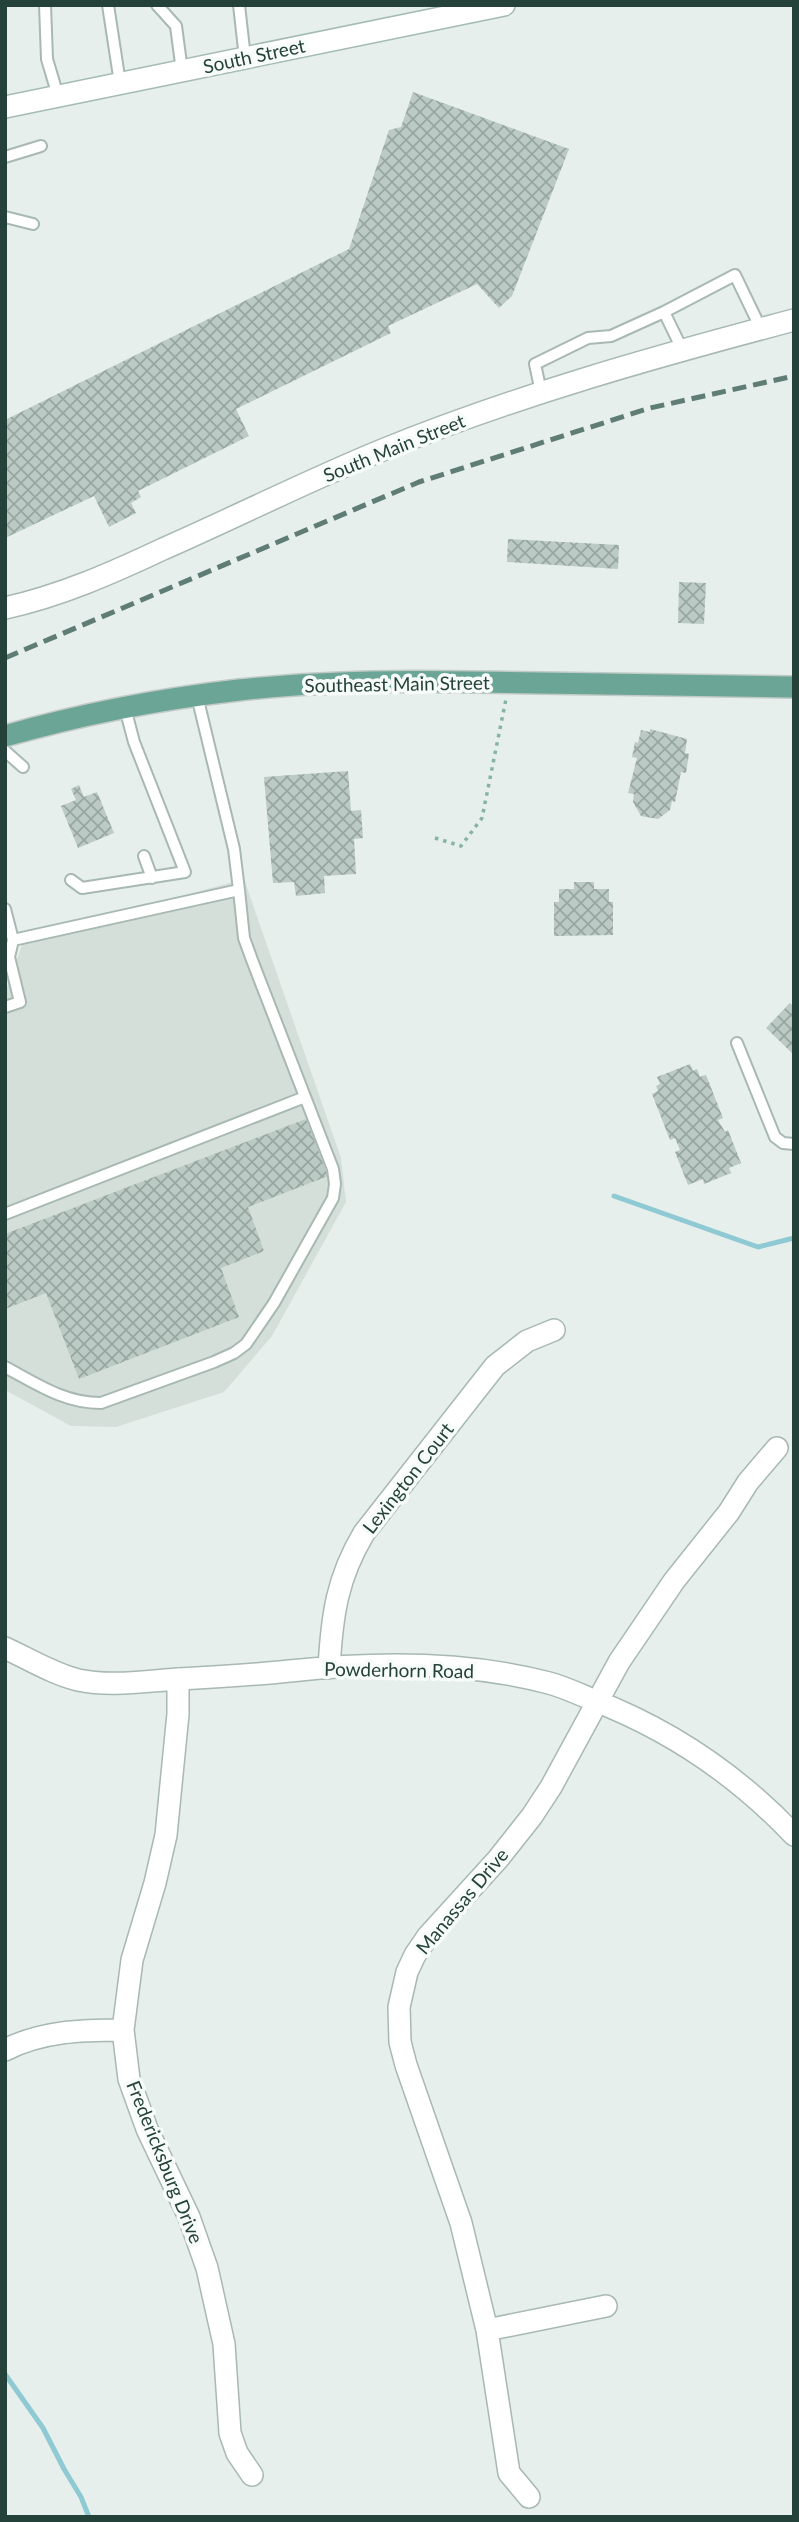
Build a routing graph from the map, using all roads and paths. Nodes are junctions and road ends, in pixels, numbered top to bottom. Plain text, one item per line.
1 (45, 5) edge
2 (108, 5) edge
3 (157, 5) edge
4 (239, 5) edge
5 (504, 5) edge
6 (413, 14) edge
7 (244, 58) junction
8 (182, 71) junction
9 (120, 83) junction
10 (58, 96) junction
11 (5, 107) edge
12 (41, 146) dead end
13 (5, 157) edge
14 (5, 217) edge
15 (33, 223) dead end
16 (664, 312) junction
17 (794, 320) edge
18 (761, 329) junction
19 (682, 349) junction
20 (541, 392) junction
21 (5, 608) edge
22 (509, 682) junction
23 (794, 687) edge
24 (197, 696) junction
25 (125, 708) junction
26 (5, 736) edge
27 (5, 751) edge
28 (23, 767) dead end
29 (435, 838) dead end
30 (144, 856) dead end
31 (152, 878) junction
32 (71, 880) dead end
33 (239, 890) junction
34 (5, 909) edge
35 (13, 940) junction
36 (5, 1007) edge
37 (737, 1043) dead end
38 (305, 1097) junction
39 (794, 1144) edge
40 (5, 1214) edge
41 (554, 1331) dead end
42 (5, 1367) edge
43 (777, 1448) dead end
44 (5, 1648) edge
45 (329, 1668) junction
46 (178, 1679) junction
47 (597, 1702) junction
48 (794, 1835) edge
49 (123, 2029) junction
50 (5, 2050) edge
51 (606, 2305) dead end
52 (487, 2330) junction
53 (252, 2475) dead end
54 (529, 2497) dead end

1 - 10 lane
2 - 9 lane
3 - 8 lane
4 - 7 lane
5 - 6 street, South Street
6 - 7 street, South Street
7 - 8 street, South Street
8 - 9 street, South Street
9 - 10 street, South Street
10 - 11 street, South Street
12 - 13 lane
14 - 15 lane
16 - 18 lane
16 - 19 lane
16 - 20 lane
17 - 18 street, South Main Street
18 - 19 street, South Main Street
19 - 20 street, South Main Street
20 - 21 street, South Main Street
22 - 23 main road, Southeast Main Street
22 - 24 main road, Southeast Main Street
22 - 29 path
24 - 25 main road, Southeast Main Street
24 - 33 lane
25 - 26 main road, Southeast Main Street
25 - 31 lane
27 - 28 lane
30 - 31 lane
31 - 32 lane
33 - 35 lane
33 - 38 lane
34 - 35 lane
35 - 36 lane
37 - 39 lane
38 - 40 lane
38 - 42 lane
41 - 45 street, Lexington Court
43 - 47 street, Manassas Drive
44 - 46 street, Powderhorn Road
45 - 46 street, Powderhorn Road
45 - 47 street, Powderhorn Road
46 - 49 street, Fredericksburg Drive
47 - 48 street, Powderhorn Road
47 - 52 street, Manassas Drive
49 - 50 street
49 - 53 street, Fredericksburg Drive
51 - 52 street
52 - 54 street, Manassas Drive

